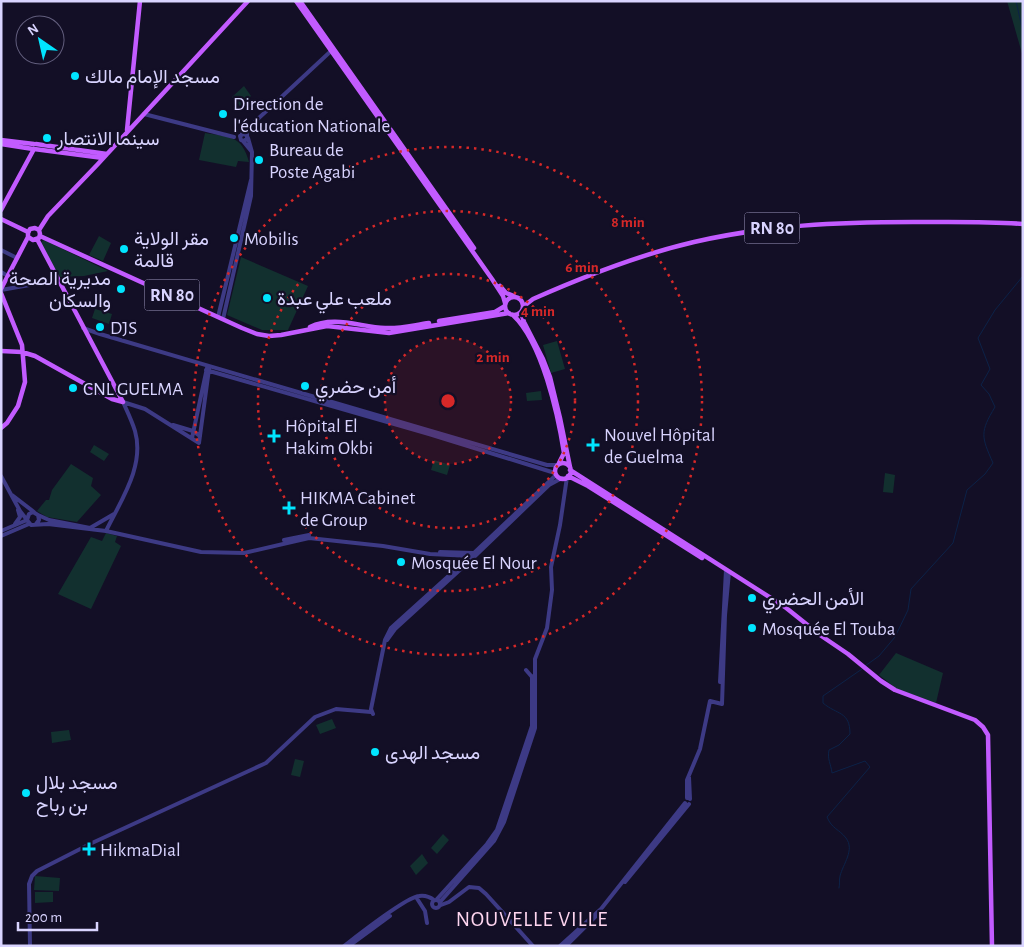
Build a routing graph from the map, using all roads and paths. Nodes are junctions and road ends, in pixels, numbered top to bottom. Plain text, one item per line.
1 (140, 1) edge
2 (248, 1) edge
3 (296, 1) edge
4 (300, 1) edge
5 (331, 51) junction
6 (144, 114) junction
7 (127, 132) junction
8 (244, 137) junction
9 (1, 140) edge
10 (1, 144) edge
11 (34, 147) junction
12 (107, 154) junction
13 (96, 156) junction
14 (103, 158) junction
15 (97, 165) junction
16 (1, 210) edge
17 (1, 219) edge
18 (1023, 224) edge
19 (37, 229) junction
20 (28, 234) junction
21 (38, 238) junction
22 (1, 250) edge
23 (17, 258) junction
24 (1, 272) edge
25 (8, 276) junction
26 (58, 280) junction
27 (492, 280) junction
28 (1, 291) edge
29 (517, 297) junction
30 (533, 299) junction
31 (505, 304) junction
32 (524, 306) junction
33 (495, 312) junction
34 (521, 312) junction
35 (511, 314) junction
36 (221, 318) junction
37 (83, 328) junction
38 (307, 329) junction
39 (100, 334) junction
40 (91, 341) junction
41 (1, 351) edge
42 (22, 352) junction
43 (208, 369) junction
44 (113, 384) junction
45 (118, 393) junction
46 (114, 398) junction
47 (123, 402) junction
48 (133, 405) junction
49 (128, 413) junction
50 (166, 423) junction
51 (1, 428) edge
52 (193, 431) junction
53 (200, 436) junction
54 (192, 438) junction
55 (558, 464) junction
56 (544, 468) junction
57 (570, 468) junction
58 (556, 474) junction
59 (1, 476) edge
60 (565, 477) junction
61 (548, 483) junction
62 (10, 493) junction
63 (16, 503) junction
64 (37, 514) junction
65 (114, 514) junction
66 (28, 522) junction
67 (36, 524) junction
68 (13, 526) junction
69 (90, 528) junction
70 (1, 531) edge
71 (106, 531) junction
72 (1, 536) edge
73 (473, 555) junction
74 (728, 572) junction
75 (526, 670) dead end
76 (532, 671) dead end
77 (532, 677) junction
78 (687, 804) junction
79 (416, 897) junction
80 (437, 902) junction
81 (421, 905) junction
82 (427, 923) dead end
83 (30, 946) edge
84 (344, 946) edge
85 (348, 946) edge
86 (532, 946) edge
87 (560, 946) edge
88 (566, 946) edge
89 (992, 946) edge

1 - 7 main road
2 - 6 main road
3 - 5 main road
4 - 29 main road
5 - 8 street
5 - 27 main road
6 - 7 main road
6 - 8 street
7 - 12 main road
8 - 36 street
9 - 11 main road
10 - 11 main road
11 - 13 main road
11 - 16 main road
12 - 13 main road
12 - 14 main road
13 - 14 main road
13 - 15 main road
14 - 15 main road
15 - 19 main road
17 - 20 main road
18 - 30 main road, RN 80
19 - 20 main road
19 - 21 main road
20 - 21 main road
20 - 23 main road
21 - 26 main road
21 - 36 main road, RN 80
22 - 23 street
23 - 25 main road
24 - 25 street
25 - 28 main road
26 - 28 street
26 - 37 main road
27 - 31 main road
27 - 33 main road
28 - 42 main road
29 - 30 main road, RN 80
29 - 31 main road
29 - 32 main road
30 - 32 main road, RN 80
31 - 33 main road, RN 80
31 - 35 main road
32 - 34 main road
33 - 38 main road, RN 80
34 - 35 main road
34 - 57 main road
35 - 38 main road, RN 80
35 - 55 main road
36 - 38 main road, RN 80
37 - 39 street
37 - 40 main road
39 - 40 street
39 - 43 street
40 - 44 main road
41 - 42 main road
42 - 46 main road
42 - 51 main road
43 - 52 street
43 - 53 street
43 - 55 street
43 - 56 street
44 - 45 main road
44 - 46 main road
45 - 46 main road
45 - 47 main road
46 - 47 main road
46 - 49 street
47 - 48 street
47 - 49 street
48 - 49 street
48 - 50 street
49 - 65 street
50 - 52 street
50 - 54 street
52 - 53 street
52 - 54 street
53 - 54 street
55 - 57 main road
55 - 58 main road
56 - 58 street
56 - 61 street
57 - 60 main road
57 - 74 main road
58 - 60 main road
58 - 61 street
59 - 62 street
60 - 73 street
60 - 74 main road
60 - 80 street
61 - 73 street
62 - 63 street
62 - 64 street
63 - 66 street
63 - 68 street
64 - 66 street
64 - 67 street
64 - 69 street
65 - 69 street
65 - 71 street
66 - 67 street
66 - 68 street
66 - 72 street
67 - 69 street
68 - 70 street
69 - 71 street
71 - 73 street
73 - 83 street
74 - 78 street
74 - 89 main road
75 - 77 street
76 - 77 street
77 - 80 street
78 - 87 street
78 - 88 street
79 - 80 street
79 - 81 street
79 - 84 street
79 - 85 street
80 - 81 street
80 - 86 street
81 - 82 street

